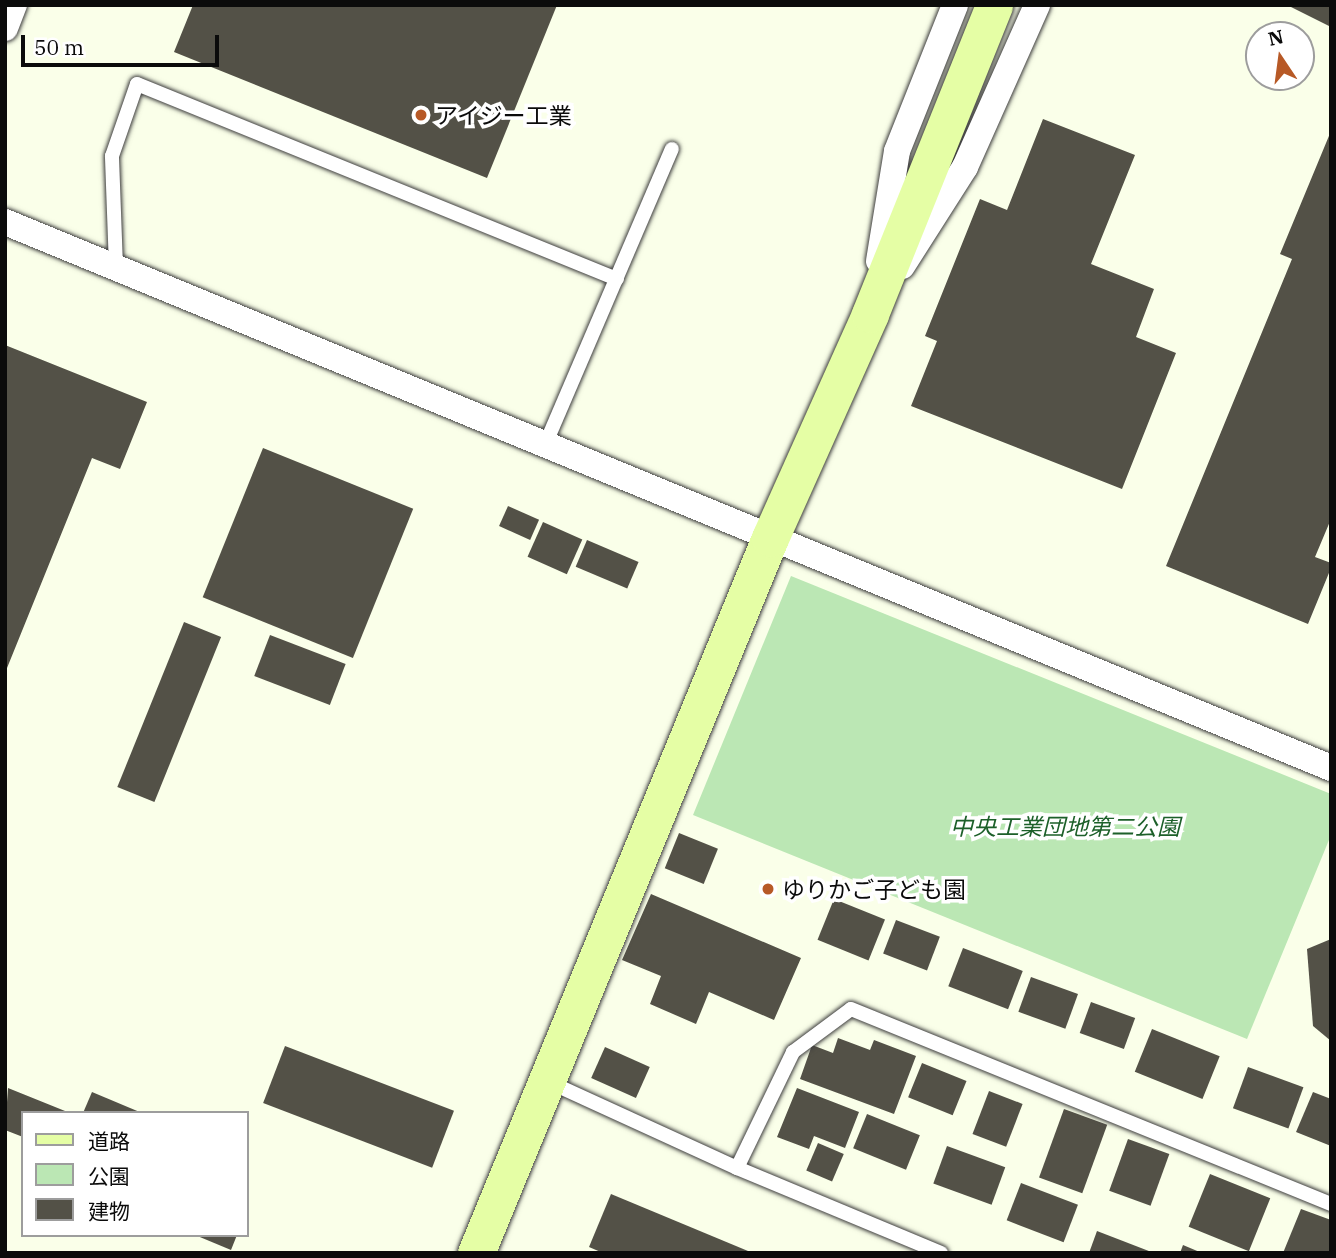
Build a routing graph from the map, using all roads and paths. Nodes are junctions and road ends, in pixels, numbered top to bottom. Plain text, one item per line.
1 (15, 5) edge
2 (955, 5) edge
3 (994, 5) edge
4 (1037, 5) edge
5 (5, 28) edge
6 (672, 149) dead end
7 (5, 222) edge
8 (116, 267) junction
9 (617, 279) junction
10 (870, 314) junction
11 (545, 445) junction
12 (770, 538) junction
13 (1331, 768) edge
14 (546, 1081) junction
15 (737, 1168) junction
16 (1331, 1204) edge
17 (476, 1253) edge
18 (941, 1253) edge

1 - 5 street
2 - 10 street
3 - 10 street
4 - 10 street
6 - 9 lane
7 - 8 street
8 - 9 lane
8 - 11 street
9 - 11 lane
10 - 12 street
11 - 12 street
12 - 13 street
12 - 14 street
14 - 15 lane
14 - 17 street
15 - 16 lane
15 - 18 lane

